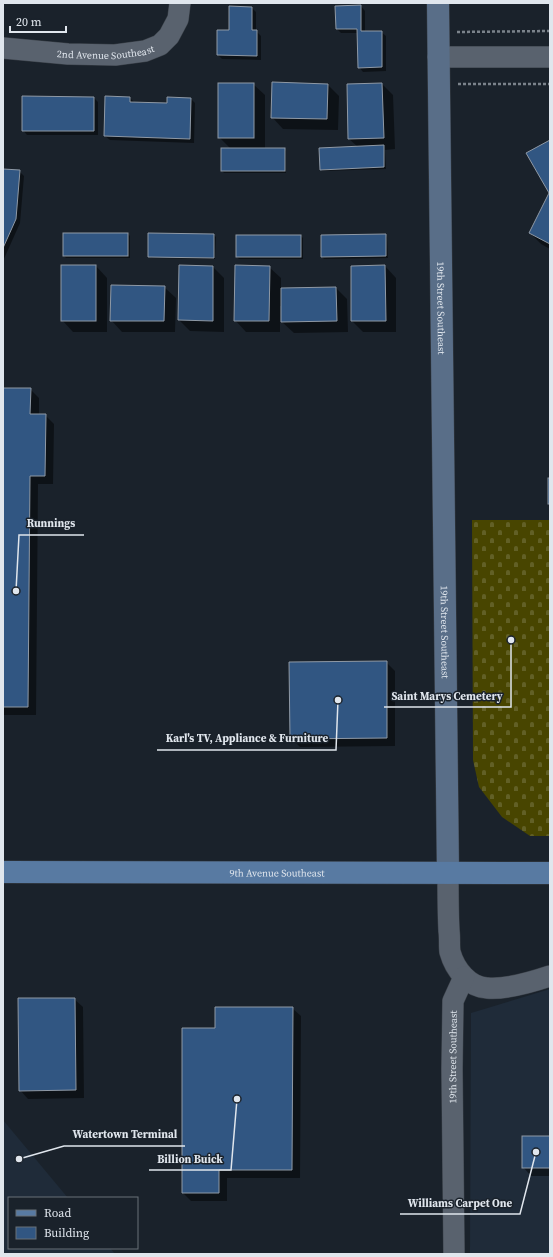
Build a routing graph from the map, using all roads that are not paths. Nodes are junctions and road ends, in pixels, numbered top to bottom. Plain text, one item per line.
1 (180, 3) edge
2 (438, 3) edge
3 (3, 48) edge
4 (438, 57) junction
5 (550, 57) edge
6 (3, 872) edge
7 (448, 873) junction
8 (550, 873) edge
9 (550, 976) edge
10 (464, 977) junction
11 (454, 1254) edge

1 - 3 street, 2nd Avenue Southeast
2 - 4 main road, 19th Street Southeast
4 - 5 street
4 - 7 main road, 19th Street Southeast
6 - 7 main road, 9th Avenue Southeast
7 - 8 main road, 9th Avenue Southeast
7 - 10 street, 19th Street Southeast
9 - 10 street
10 - 11 street, 19th Street Southeast

